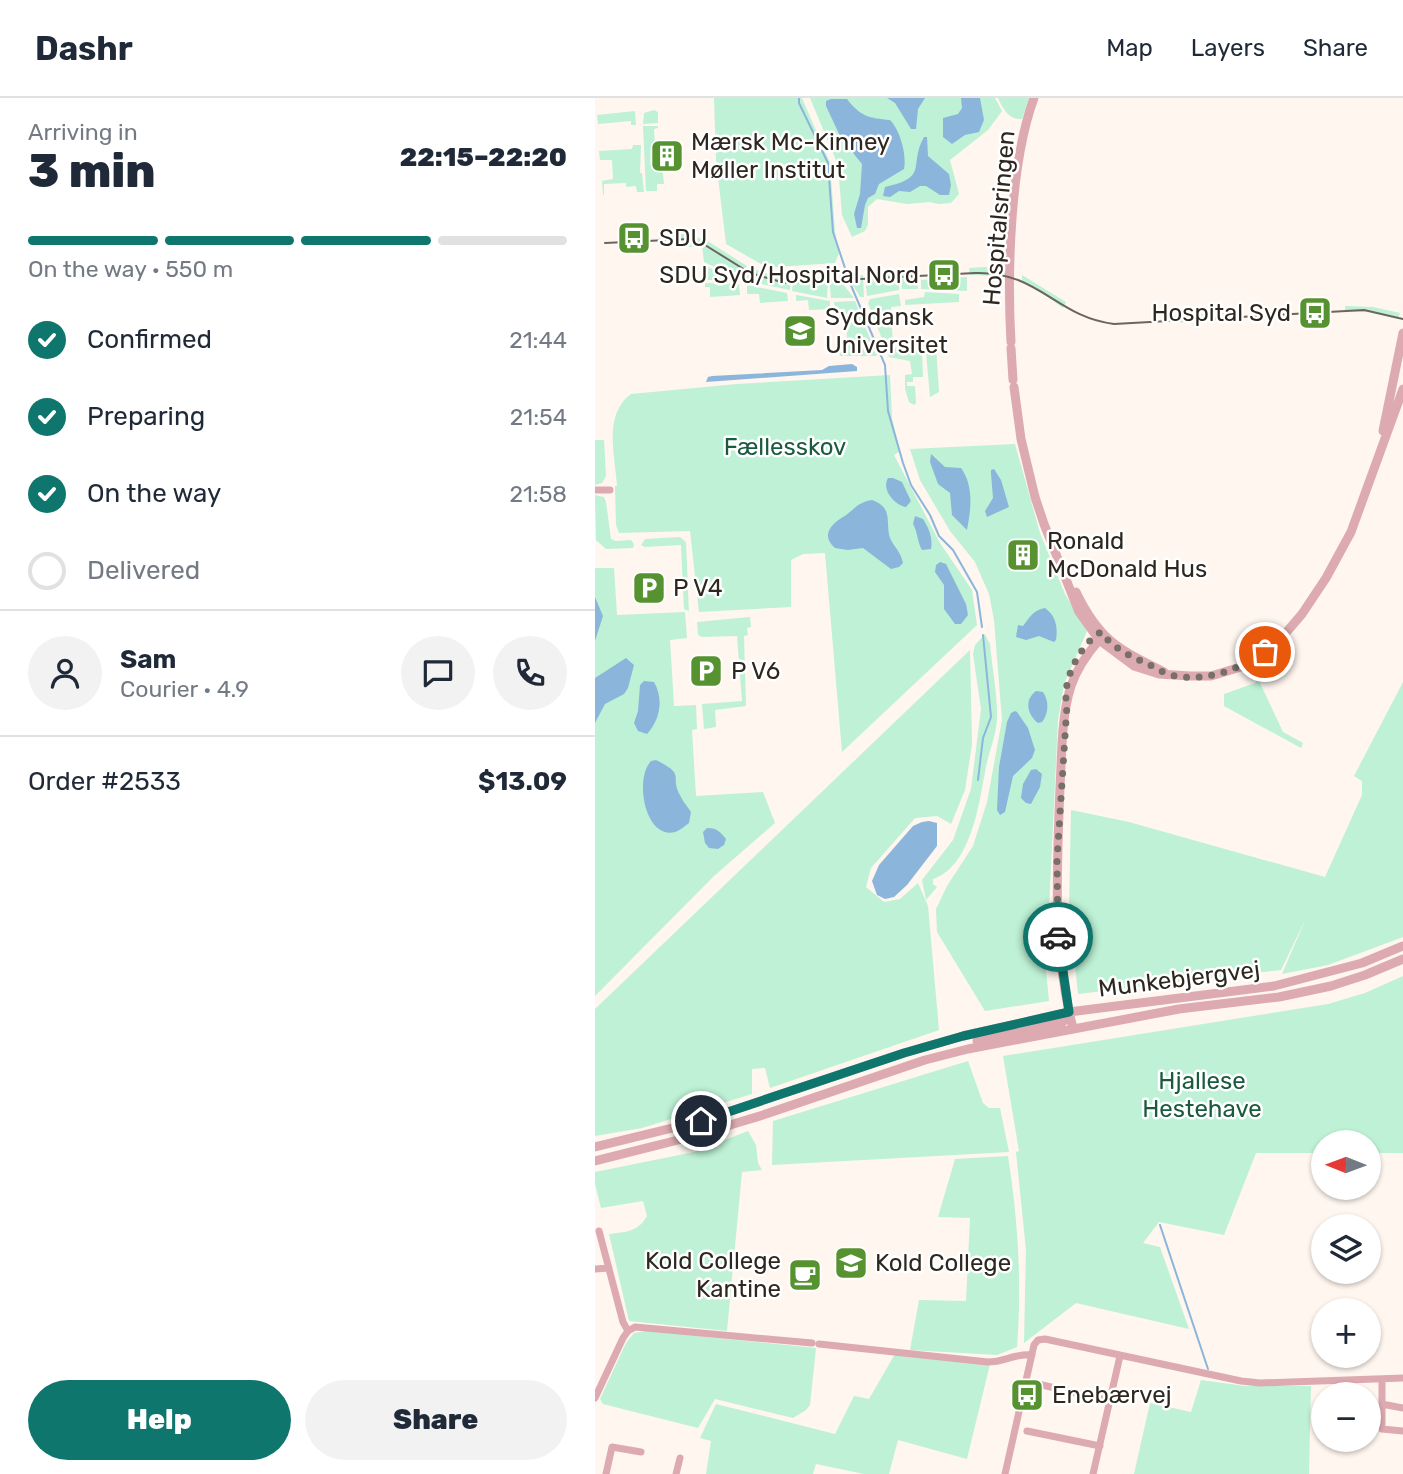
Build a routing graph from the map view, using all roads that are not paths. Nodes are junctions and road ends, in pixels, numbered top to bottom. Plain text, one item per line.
1 (1034, 98) edge
2 (1403, 338) edge
3 (1403, 363) edge
4 (1403, 389) edge
5 (1393, 418) junction
6 (1381, 448) junction
7 (610, 489) dead end
8 (595, 490) edge
9 (1099, 636) junction
10 (1128, 663) junction
11 (1168, 674) junction
12 (1067, 705) junction
13 (1403, 946) edge
14 (1403, 959) edge
15 (1069, 1012) junction
16 (1073, 1028) junction
17 (902, 1067) junction
18 (595, 1147) edge
19 (595, 1161) edge
20 (599, 1236) edge
21 (609, 1268) junction
22 (595, 1269) edge
23 (628, 1331) junction
24 (1032, 1355) junction
25 (1120, 1356) junction
26 (1403, 1378) edge
27 (1382, 1379) junction
28 (1038, 1384) dead end
29 (595, 1398) edge
30 (1110, 1401) junction
31 (1382, 1404) junction
32 (1403, 1408) edge
33 (1027, 1431) dead end
34 (1403, 1431) edge
35 (1100, 1446) junction
36 (641, 1452) dead end
37 (680, 1458) dead end
38 (606, 1474) edge
39 (676, 1474) edge
40 (1005, 1474) edge
41 (1093, 1474) edge

1 - 9 street, Hospitalsringen
2 - 6 street, Hospitalsringen
3 - 5 street
4 - 5 street, Hospitalsringen
5 - 6 street, Hospitalsringen
6 - 11 street, Hospitalsringen
7 - 8 street
9 - 10 street, Hospitalsringen
9 - 11 street, Hospitalsringen
9 - 12 street
10 - 11 street, Hospitalsringen
10 - 12 street
12 - 15 street
13 - 15 street, Munkebjergvej
14 - 16 street, Munkebjergvej
15 - 16 street
15 - 17 street
15 - 18 street, Munkebjergvej
16 - 17 street, Munkebjergvej
17 - 19 street, Munkebjergvej
20 - 21 street
21 - 22 street
21 - 23 street
23 - 24 street
23 - 29 street
24 - 25 street
24 - 40 street
25 - 27 street
25 - 30 street
26 - 27 street
27 - 31 street
28 - 30 street
30 - 35 street
31 - 32 street
31 - 34 street
33 - 35 street
35 - 41 street
36 - 38 street
37 - 39 street

